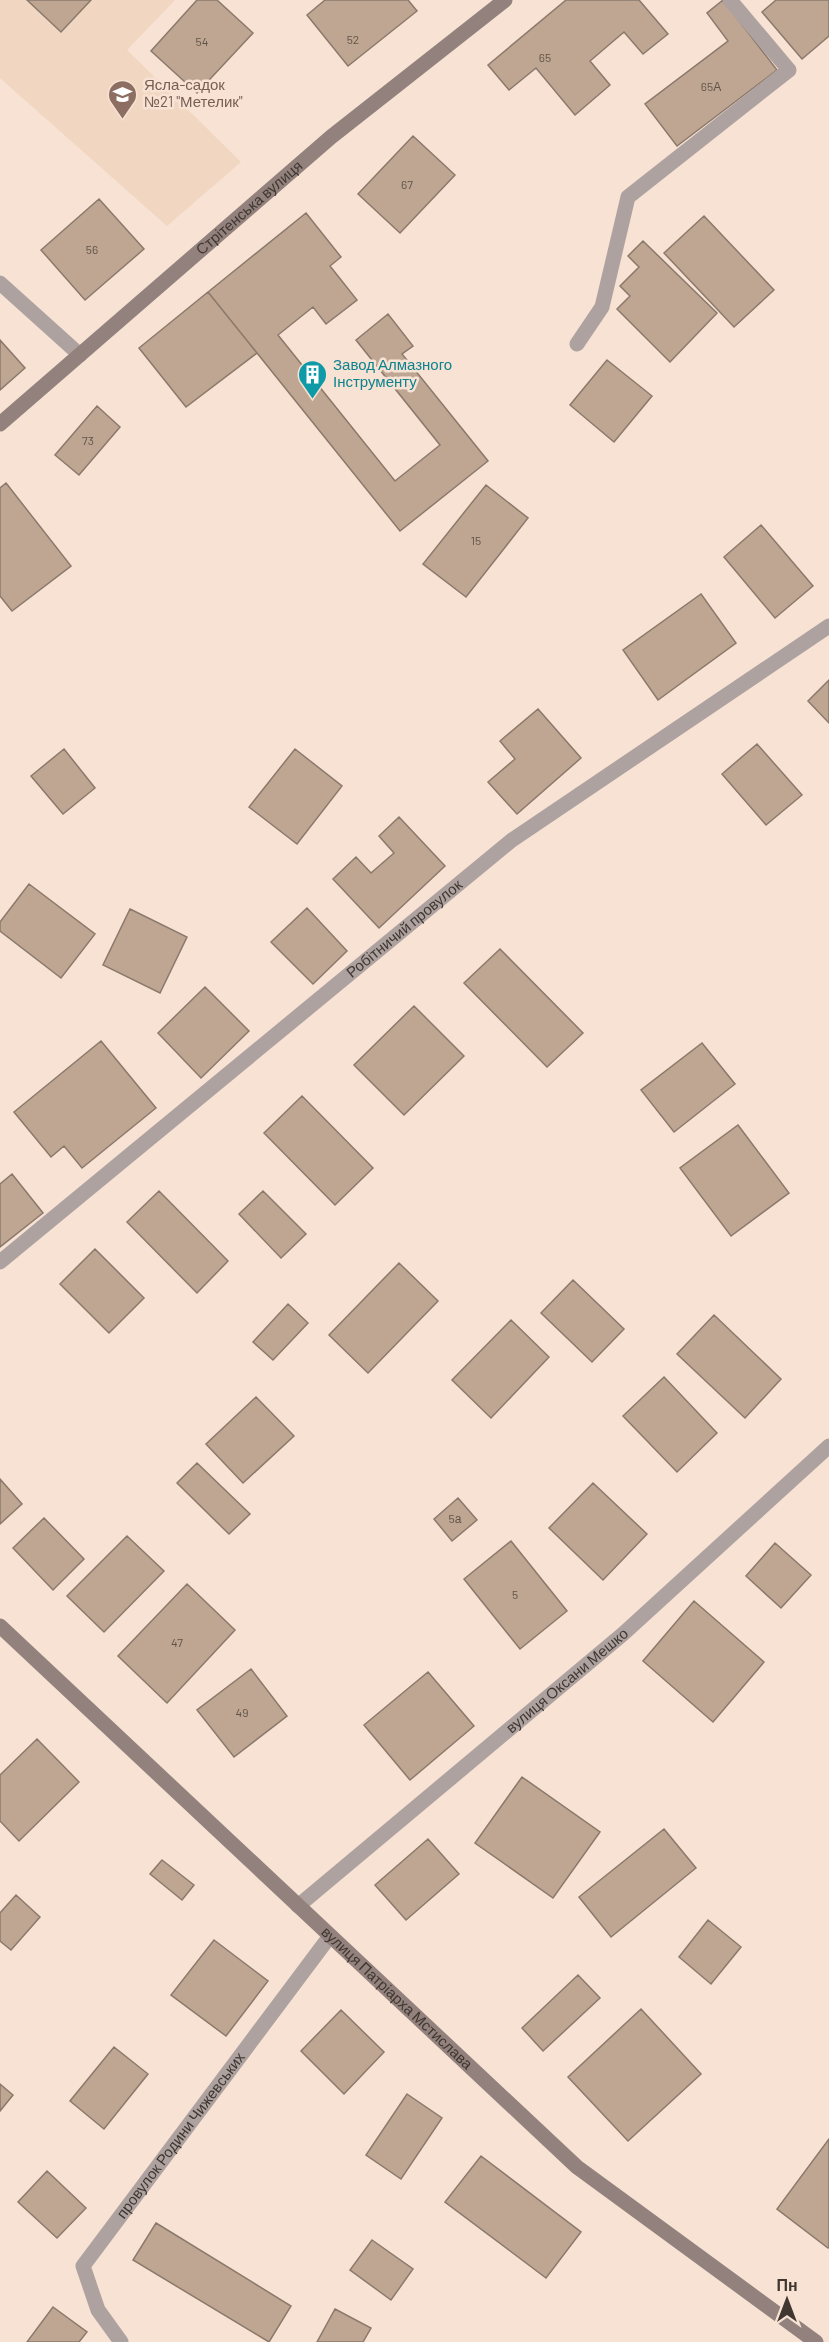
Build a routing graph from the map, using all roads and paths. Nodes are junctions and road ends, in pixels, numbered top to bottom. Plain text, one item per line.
1 (505, 0) edge
2 (730, 0) edge
3 (0, 283) edge
4 (577, 345) dead end
5 (80, 355) junction
6 (0, 424) edge
7 (829, 626) edge
8 (0, 1262) edge
9 (829, 1446) edge
10 (0, 1626) edge
11 (298, 1906) junction
12 (330, 1936) junction
13 (121, 2342) edge
14 (816, 2342) edge

1 - 5 main road, Стрітенська вулиця
2 - 4 street
3 - 5 street
5 - 6 main road, Стрітенська вулиця
7 - 8 street, Робітничий провулок
9 - 11 street, вулиця Оксани Мешко
10 - 11 main road, вулиця Патріарха Мстислава
11 - 12 main road, вулиця Патріарха Мстислава
12 - 13 street, провулок Родини Чижевських
12 - 14 main road, вулиця Патріарха Мстислава

